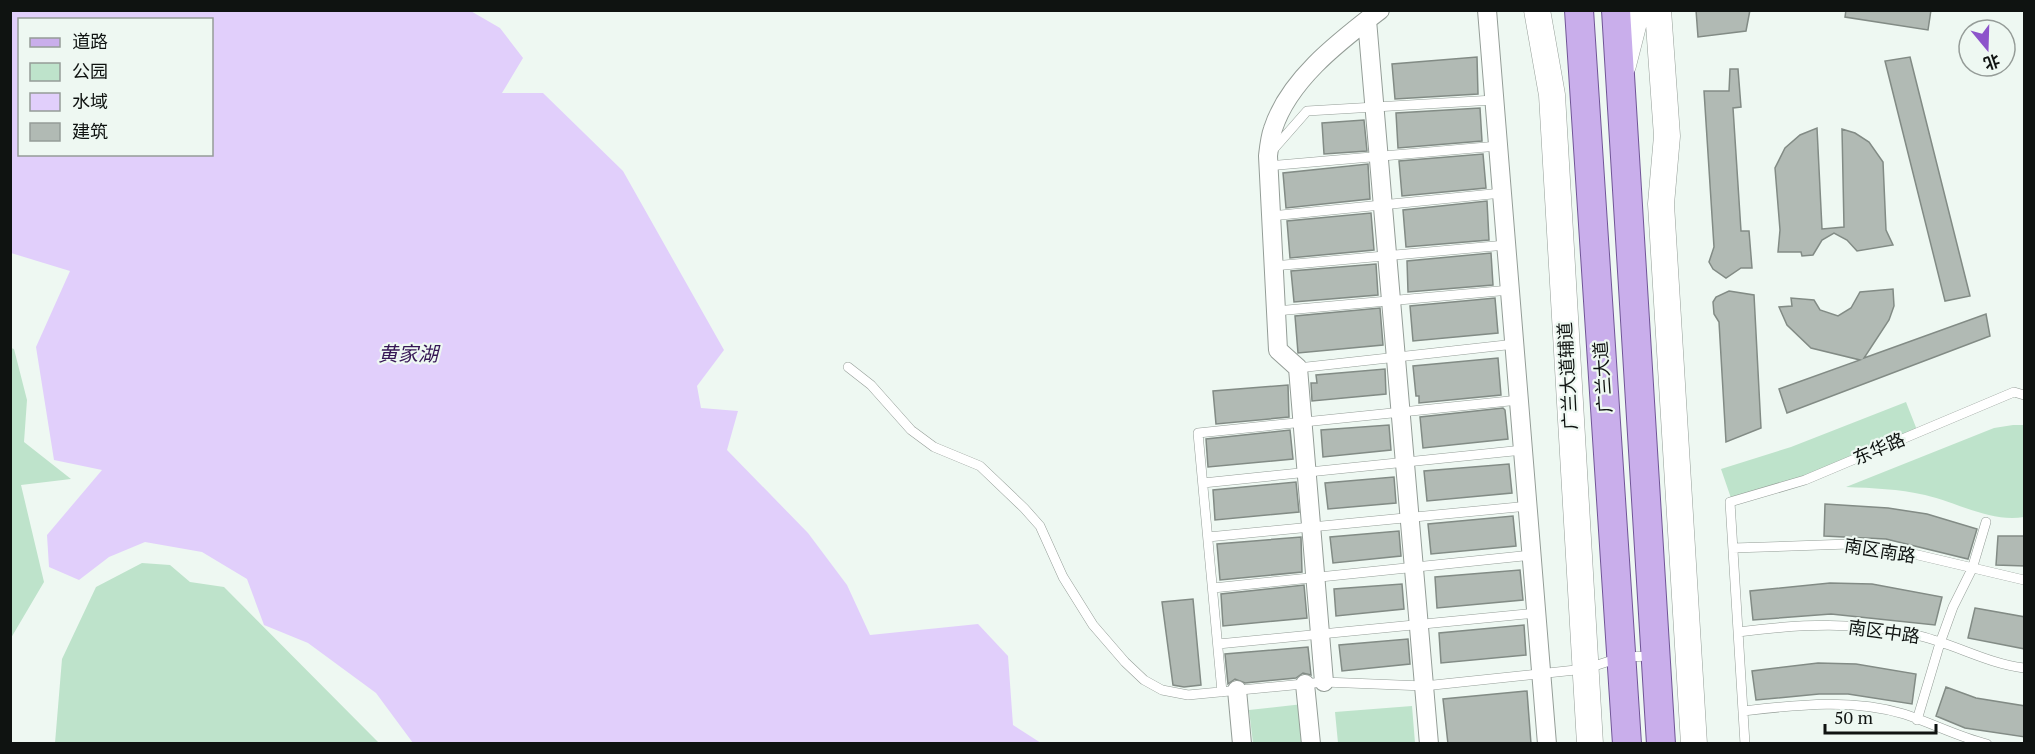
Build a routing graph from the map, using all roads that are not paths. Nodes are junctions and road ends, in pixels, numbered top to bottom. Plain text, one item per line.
1 (1487, 10) edge
2 (1537, 10) edge
3 (1566, 10) edge
4 (1579, 10) edge
5 (1616, 10) edge
6 (1636, 10) edge
7 (1658, 10) edge
8 (1374, 15) edge
9 (1582, 50) junction
10 (1619, 83) junction
11 (1494, 100) junction
12 (1375, 106) junction
13 (1498, 146) junction
14 (1379, 156) junction
15 (1268, 161) junction
16 (1502, 193) junction
17 (1383, 205) junction
18 (1271, 216) junction
19 (1506, 245) junction
20 (1388, 255) junction
21 (1274, 266) junction
22 (1510, 290) junction
23 (1391, 300) junction
24 (1276, 311) junction
25 (1515, 344) junction
26 (1396, 357) junction
27 (848, 367) dead end
28 (1298, 368) junction
29 (2025, 395) edge
30 (1519, 400) junction
31 (1401, 412) junction
32 (1302, 423) junction
33 (1523, 450) junction
34 (1405, 462) junction
35 (1306, 472) junction
36 (1203, 483) junction
37 (1528, 506) junction
38 (1410, 517) junction
39 (1986, 522) dead end
40 (1311, 527) junction
41 (1208, 537) junction
42 (1733, 548) junction
43 (1532, 555) junction
44 (1414, 567) junction
45 (1972, 569) junction
46 (1315, 577) junction
47 (2025, 580) edge
48 (1213, 588) junction
49 (1537, 613) junction
50 (1419, 625) junction
51 (1738, 632) junction
52 (1320, 634) junction
53 (1940, 643) junction
54 (1218, 644) junction
55 (1656, 656) junction
56 (1622, 657) junction
57 (2025, 668) edge
58 (1585, 669) junction
59 (1542, 674) junction
60 (1324, 682) junction
61 (1305, 684) junction
62 (1424, 686) junction
63 (1230, 691) junction
64 (1743, 711) junction
65 (1917, 720) junction
66 (1242, 744) edge
67 (1311, 744) edge
68 (1429, 744) edge
69 (1547, 744) edge
70 (1590, 744) edge
71 (1627, 744) edge
72 (1661, 744) edge
73 (1694, 744) edge
74 (1745, 744) edge
75 (1987, 744) edge

1 - 11 street
2 - 58 main road, 广兰大道辅道
3 - 9 main road
4 - 9 main road, 广兰大道
5 - 10 main road, 广兰大道
6 - 10 main road
7 - 73 main road
8 - 12 street
8 - 15 street
9 - 56 main road, 广兰大道
10 - 55 main road, 广兰大道
11 - 12 lane
11 - 13 street
12 - 14 street
12 - 15 lane
13 - 14 lane
13 - 16 street
14 - 15 lane
14 - 17 street
15 - 18 street
16 - 17 lane
16 - 19 street
17 - 18 lane
17 - 20 street
18 - 21 street
19 - 20 lane
19 - 22 street
20 - 21 lane
20 - 23 street
21 - 24 street
22 - 23 lane
22 - 25 street
23 - 24 lane
23 - 26 street
24 - 28 street
25 - 26 lane
25 - 30 street
26 - 28 lane
26 - 31 street
27 - 63 lane
28 - 32 street
29 - 42 lane, 东华路
30 - 31 lane
30 - 33 street
31 - 32 lane
31 - 34 street
32 - 35 street
32 - 36 lane
33 - 34 lane
33 - 37 street
34 - 35 lane
34 - 38 street
35 - 36 lane
35 - 40 street
36 - 41 lane
37 - 38 lane
37 - 43 street
38 - 40 lane
38 - 44 street
39 - 45 lane
40 - 41 lane
40 - 46 street
41 - 48 lane
42 - 45 lane, 南区南路
42 - 51 lane
43 - 44 lane
43 - 49 street
44 - 46 lane
44 - 50 street
45 - 47 lane, 南区南路
45 - 53 lane
46 - 48 lane
46 - 52 street
48 - 54 lane
49 - 50 lane
49 - 59 street
50 - 52 lane
50 - 62 street
51 - 53 lane, 南区中路
51 - 64 lane
52 - 54 lane
52 - 60 street
53 - 57 lane, 南区中路
53 - 65 lane
54 - 63 lane
55 - 56 lane
55 - 72 main road, 广兰大道
56 - 58 lane
56 - 71 main road, 广兰大道
58 - 59 lane
58 - 70 main road, 广兰大道辅道
59 - 62 lane
59 - 69 street
60 - 61 lane
60 - 62 lane
61 - 63 lane
61 - 67 street
62 - 68 street
63 - 66 street
64 - 65 lane
64 - 74 lane
65 - 75 lane

